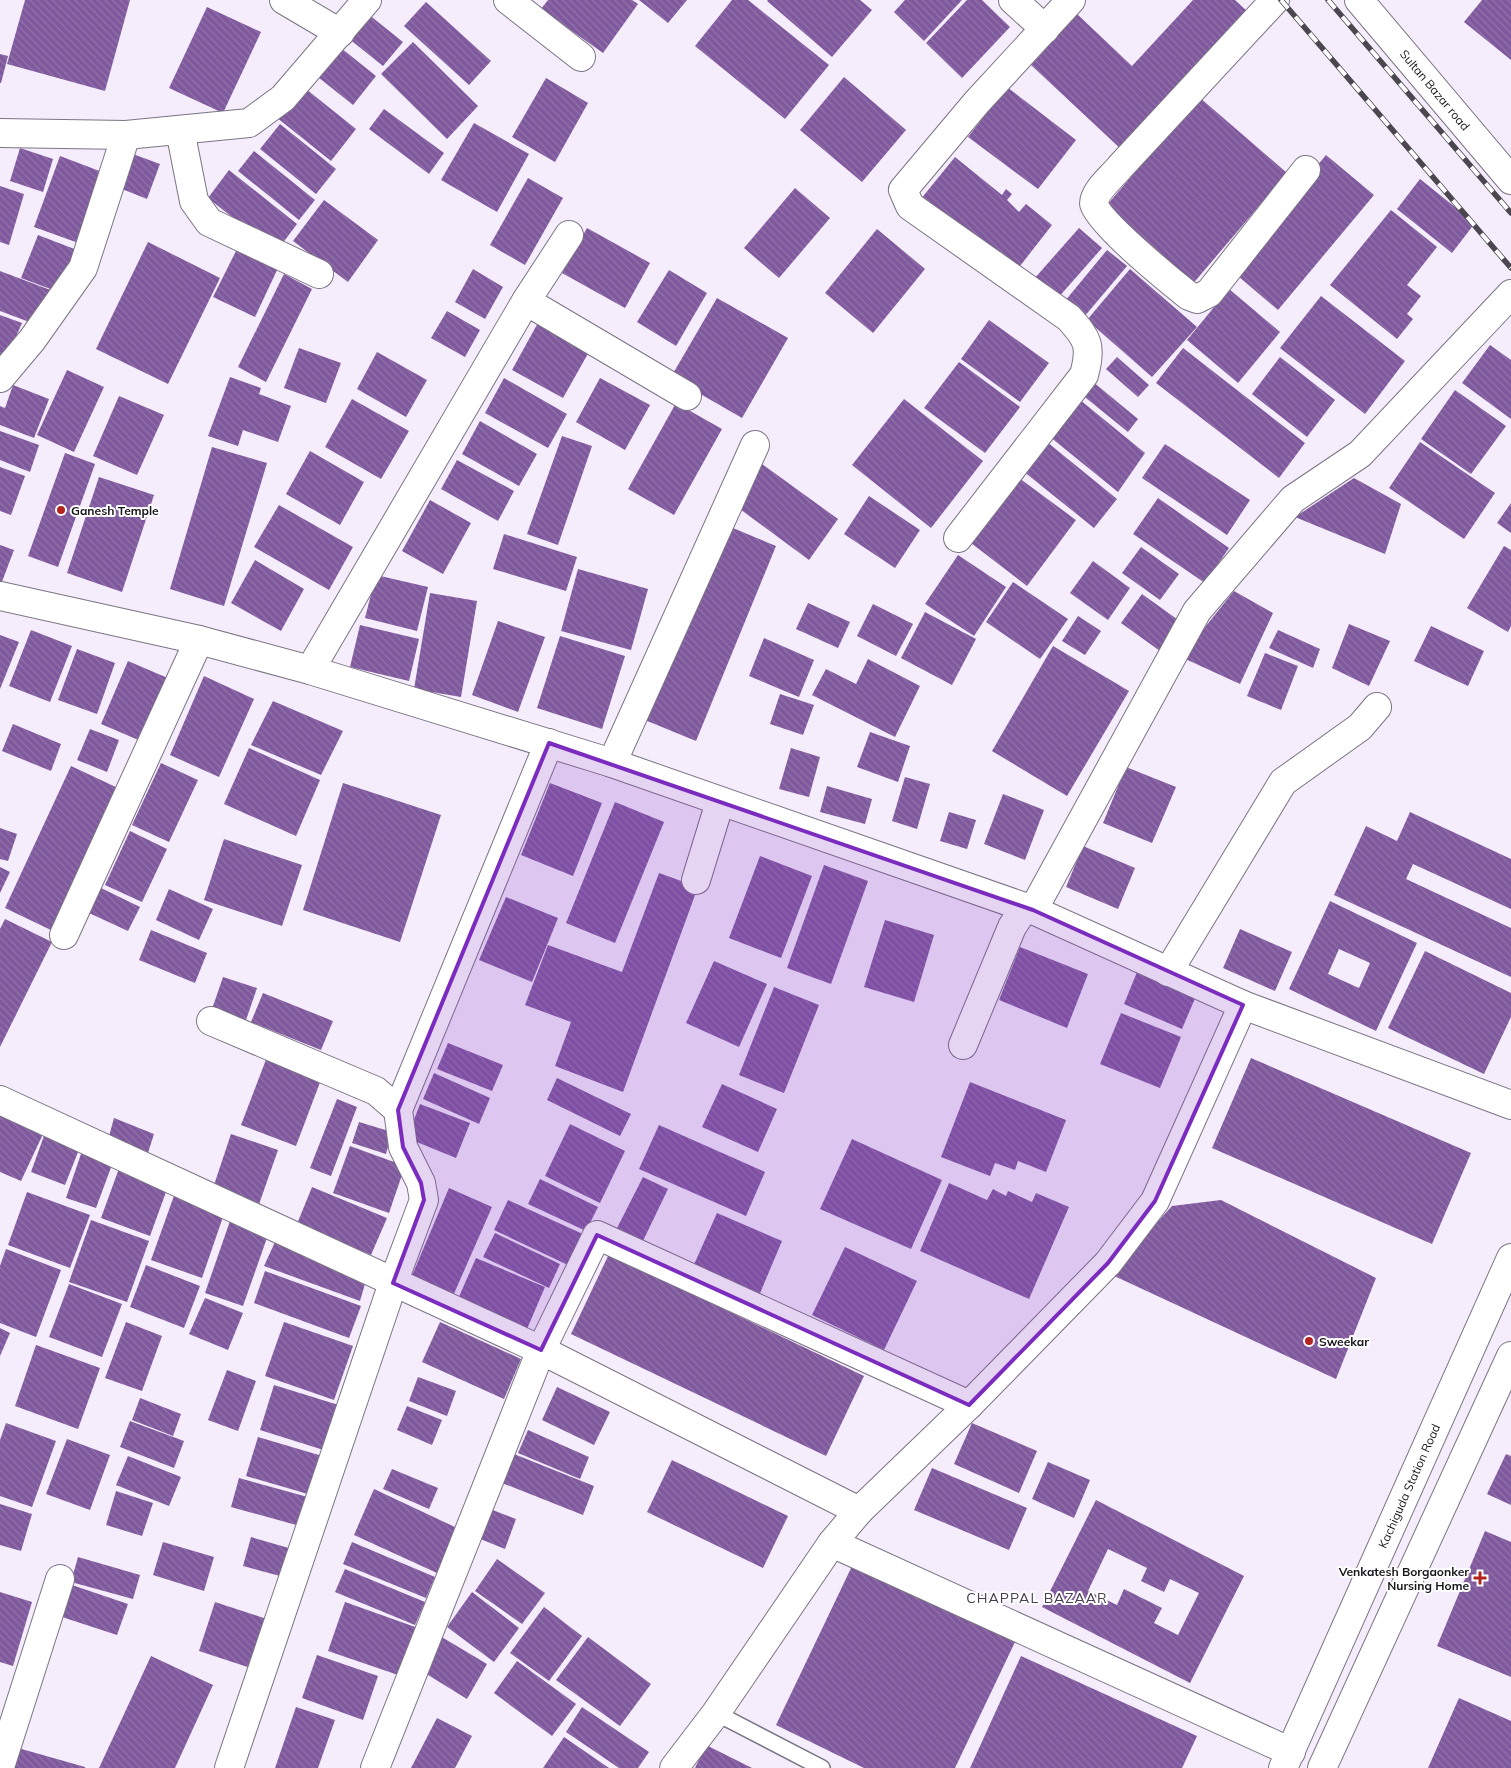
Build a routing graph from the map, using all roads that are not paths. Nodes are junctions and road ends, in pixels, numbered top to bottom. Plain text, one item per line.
1 (284, 0) edge
2 (367, 0) edge
3 (508, 0) edge
4 (1013, 0) edge
5 (1071, 0) edge
6 (1275, 0) edge
7 (1359, 0) edge
8 (1045, 29) junction
9 (340, 33) junction
10 (581, 57) dead end
11 (180, 130) junction
12 (0, 133) edge
13 (126, 135) junction
14 (1306, 170) dead end
15 (1511, 180) edge
16 (570, 235) dead end
17 (319, 274) dead end
18 (1511, 294) edge
19 (526, 301) junction
20 (0, 378) edge
21 (687, 396) dead end
22 (755, 445) dead end
23 (958, 538) dead end
24 (0, 596) edge
25 (199, 640) junction
26 (310, 670) junction
27 (1378, 707) dead end
28 (549, 743) junction
29 (612, 763) junction
30 (720, 802) junction
31 (696, 880) dead end
32 (1029, 909) junction
33 (64, 935) dead end
34 (1168, 972) junction
35 (1243, 1005) junction
36 (212, 1021) dead end
37 (963, 1045) dead end
38 (0, 1100) edge
39 (1511, 1105) edge
40 (398, 1110) junction
41 (1511, 1258) edge
42 (394, 1282) junction
43 (541, 1350) junction
44 (1511, 1356) edge
45 (969, 1405) junction
46 (859, 1511) junction
47 (832, 1543) junction
48 (60, 1579) dead end
49 (716, 1713) junction
50 (1287, 1760) edge
51 (0, 1766) edge
52 (229, 1768) edge
53 (375, 1768) edge
54 (674, 1768) edge
55 (822, 1768) edge
56 (1322, 1768) edge

1 - 9 street
2 - 9 street
3 - 10 street
4 - 8 street
5 - 8 street
6 - 14 street
7 - 15 street, Sultan Bazar road
8 - 23 street
9 - 11 street
11 - 13 street
11 - 17 street
12 - 13 street
13 - 20 street
16 - 19 street
18 - 32 street
19 - 21 street
19 - 26 street
22 - 29 street
24 - 25 street
25 - 26 street
25 - 33 street
26 - 28 street
27 - 34 street
28 - 29 street
28 - 40 street
29 - 30 street
30 - 31 street
30 - 32 street
32 - 34 street
32 - 37 street
34 - 35 street
35 - 39 street
35 - 45 street
36 - 40 street
38 - 42 street
40 - 42 street
41 - 50 street, Kachiguda Station Road
42 - 43 street
42 - 52 street
43 - 45 street
43 - 46 street
43 - 53 street
44 - 56 street
45 - 46 street
46 - 47 street
47 - 49 street
47 - 50 street
48 - 51 street
49 - 54 street
49 - 55 lane

